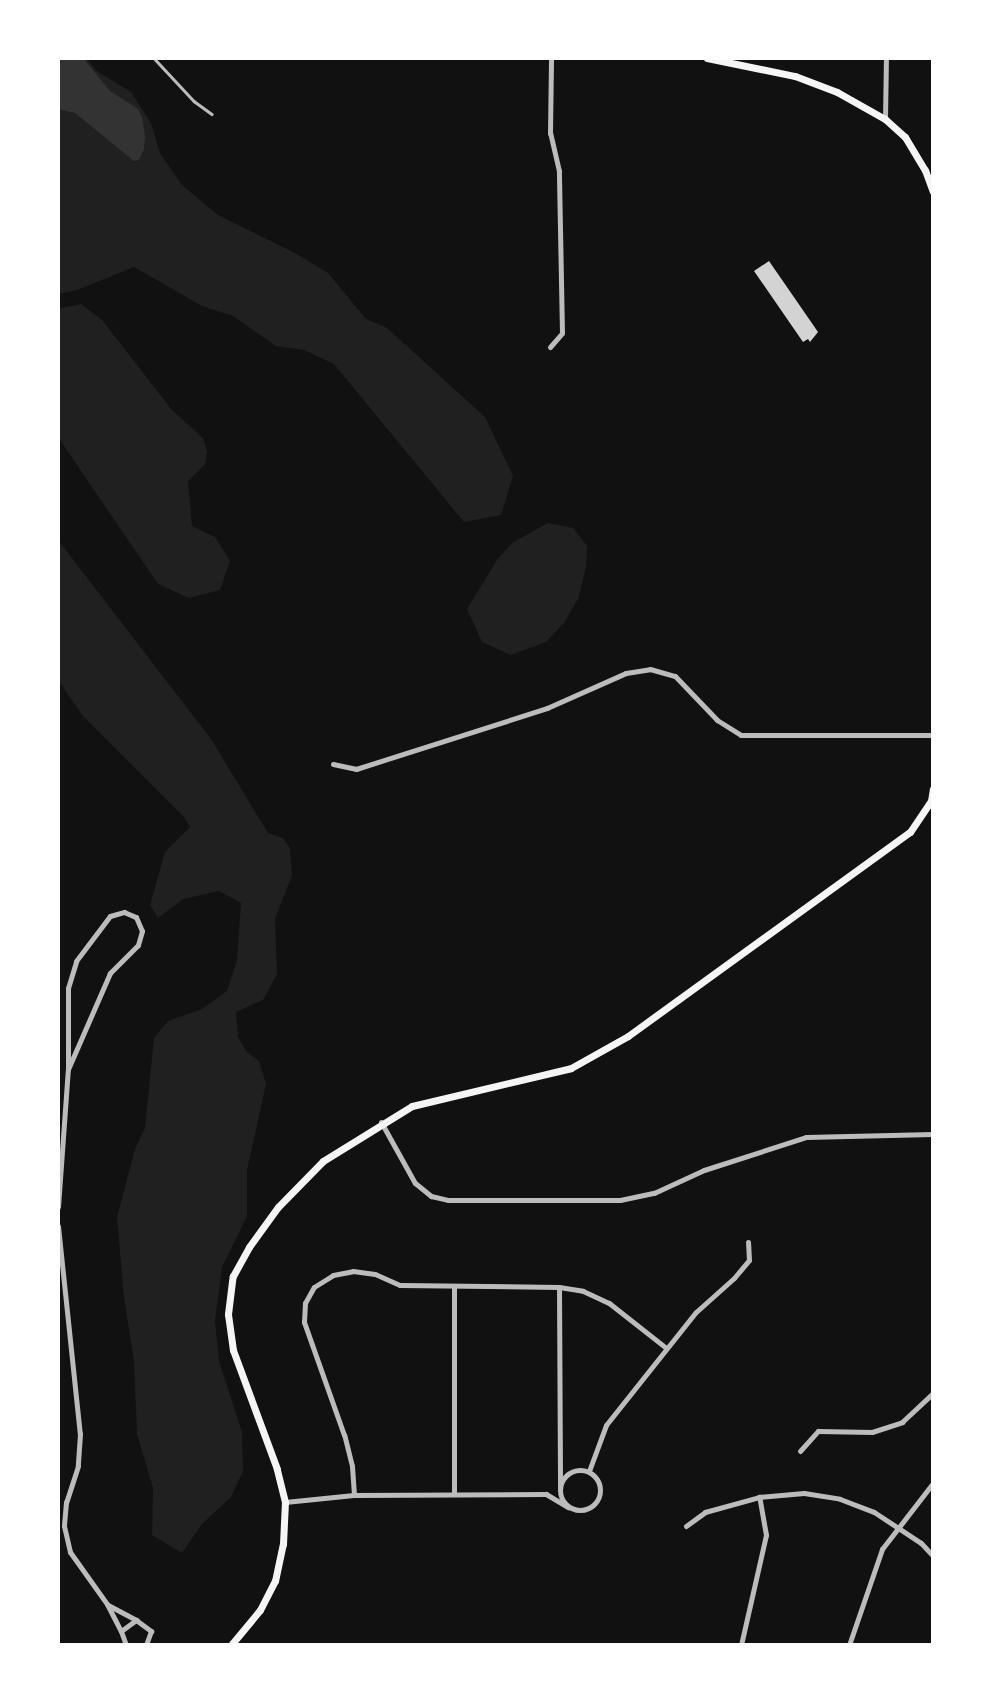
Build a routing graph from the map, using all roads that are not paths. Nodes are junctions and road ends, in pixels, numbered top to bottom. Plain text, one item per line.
1 (154, 58) edge
2 (551, 58) edge
3 (707, 58) edge
4 (886, 58) edge
5 (212, 114) dead end
6 (885, 119) junction
7 (933, 192) edge
8 (550, 347) dead end
9 (933, 735) edge
10 (333, 764) dead end
11 (933, 789) edge
12 (68, 1069) junction
13 (381, 1122) junction
14 (933, 1134) edge
15 (58, 1207) edge
16 (58, 1226) edge
17 (748, 1242) dead end
18 (454, 1286) junction
19 (559, 1287) junction
20 (665, 1347) junction
21 (933, 1393) edge
22 (800, 1451) dead end
23 (589, 1471) junction
24 (933, 1483) edge
25 (560, 1488) junction
26 (454, 1494) junction
27 (354, 1495) junction
28 (759, 1497) junction
29 (285, 1502) junction
30 (568, 1507) junction
31 (686, 1526) dead end
32 (898, 1526) junction
33 (933, 1556) edge
34 (107, 1604) junction
35 (136, 1620) junction
36 (121, 1631) junction
37 (126, 1645) edge
38 (146, 1645) edge
39 (231, 1645) edge
40 (741, 1645) edge
41 (849, 1645) edge

1 - 5 lane
2 - 8 street
3 - 6 main road
4 - 6 street
6 - 7 main road
9 - 10 street
11 - 13 main road
12 - 12 street
12 - 15 street
13 - 14 street
13 - 29 main road
16 - 34 street
17 - 20 street
18 - 19 street
18 - 26 street
18 - 27 street
19 - 20 street
19 - 25 street
20 - 23 street
21 - 22 street
23 - 25 street
23 - 30 street
24 - 32 street
25 - 30 street
26 - 27 street
26 - 30 street
27 - 29 street
28 - 31 street
28 - 32 street
28 - 40 street
29 - 39 main road
32 - 33 street
32 - 41 street
34 - 35 street
34 - 36 street
35 - 36 street
35 - 38 street
36 - 37 street

